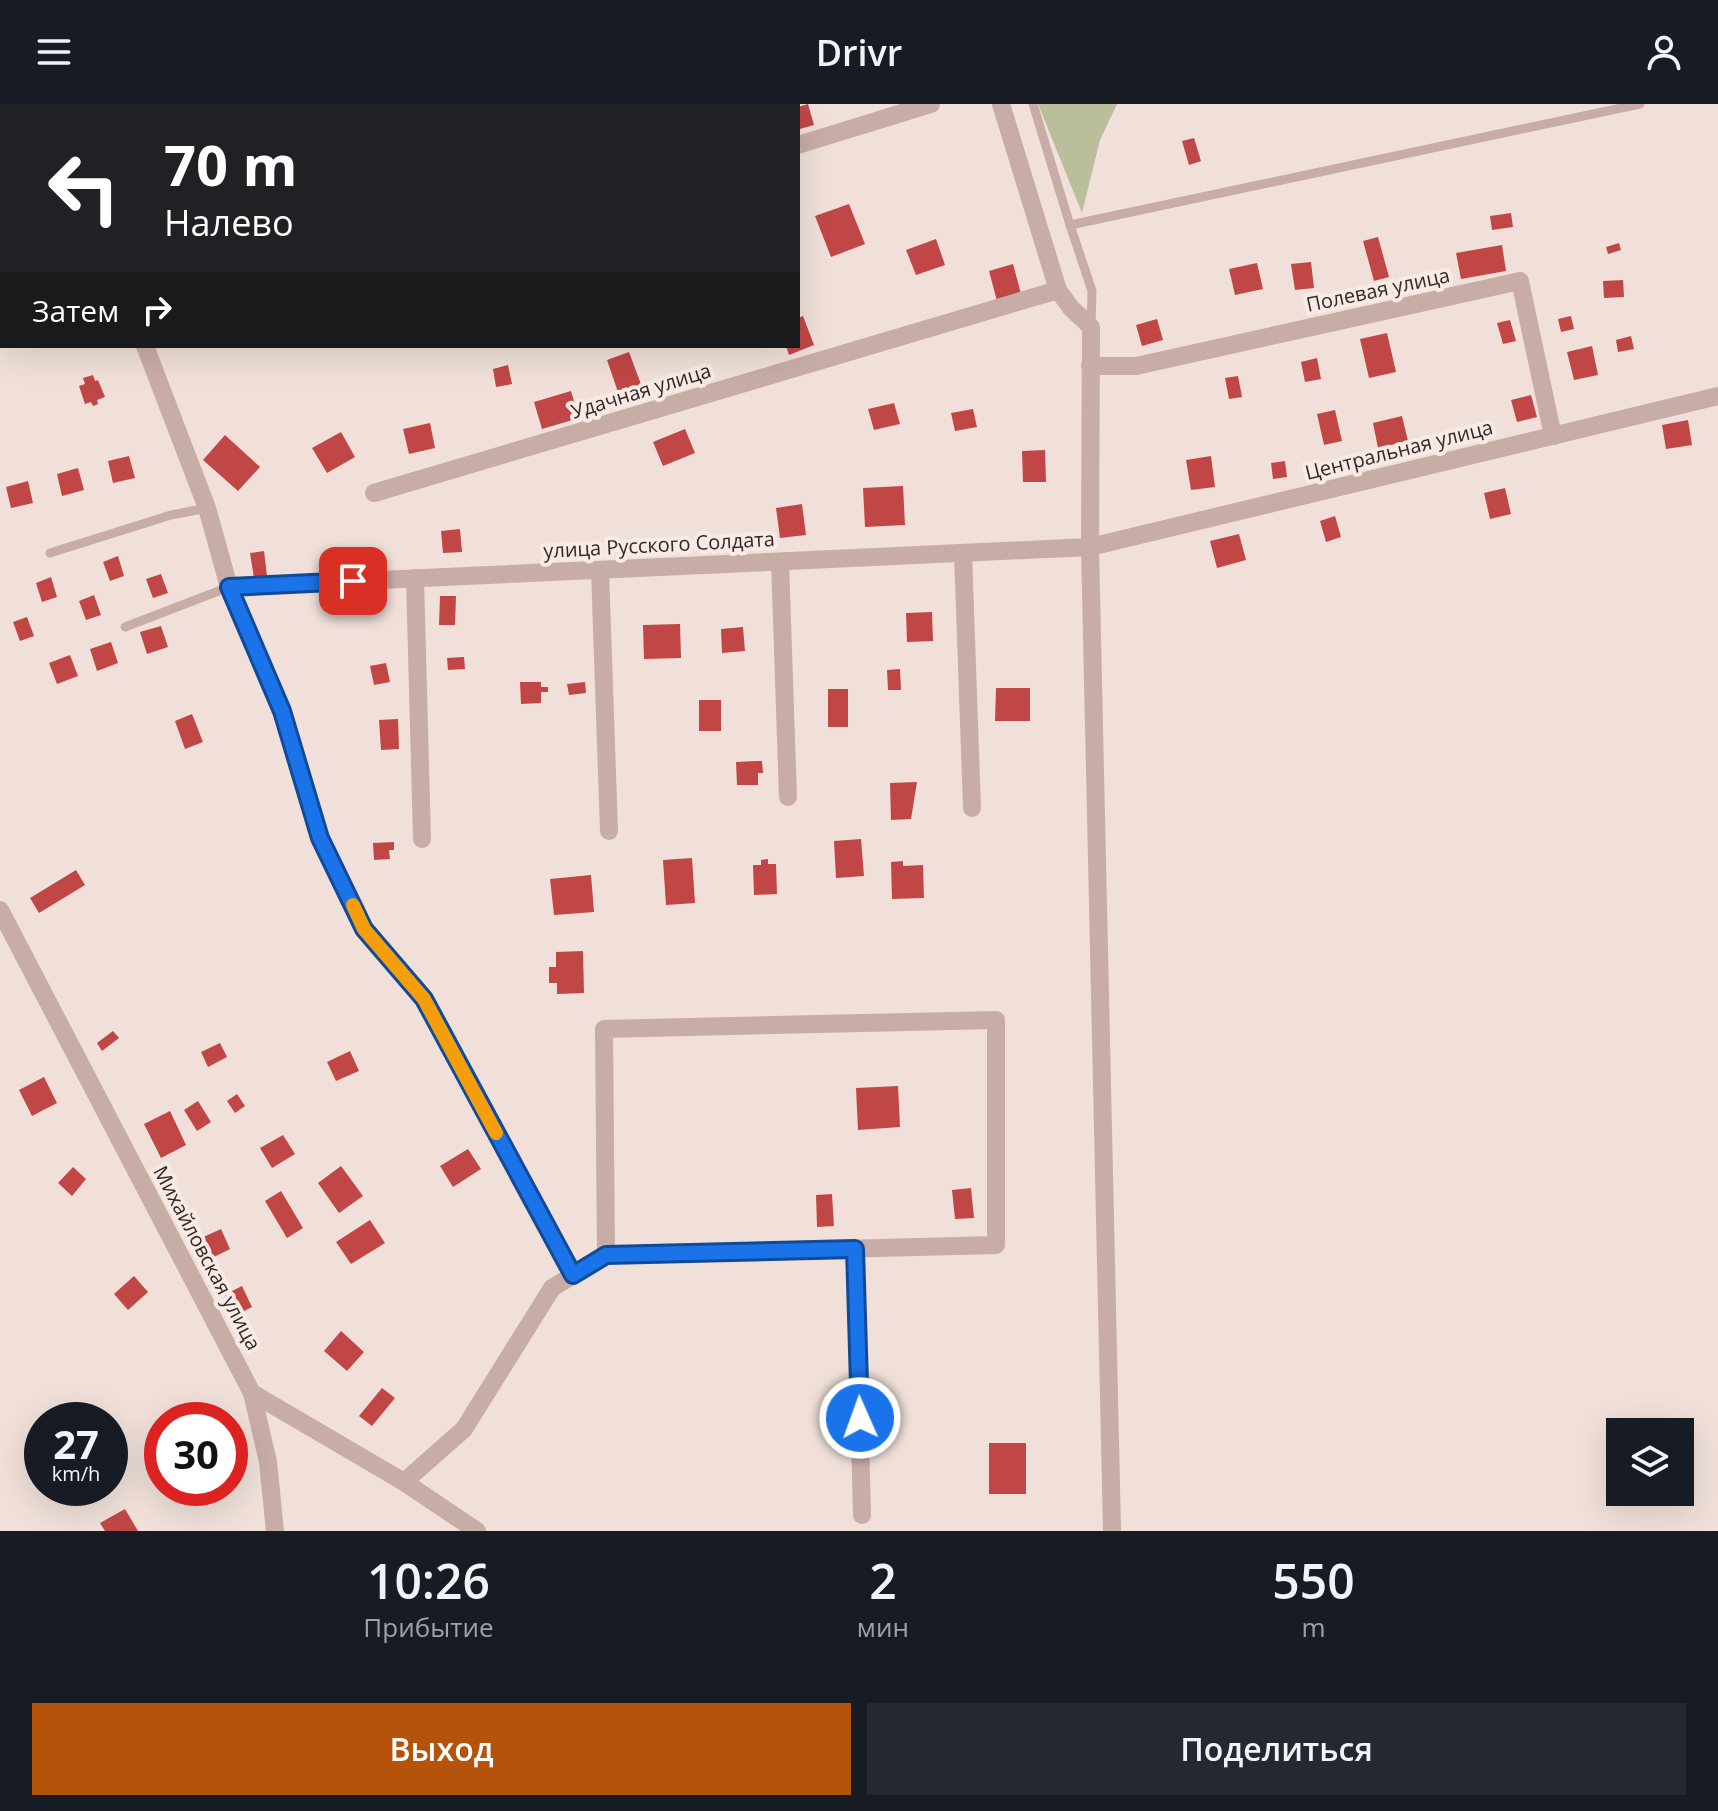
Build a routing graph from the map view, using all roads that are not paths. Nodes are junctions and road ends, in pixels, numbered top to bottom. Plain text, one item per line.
1 (931, 104) edge
2 (1001, 104) edge
3 (1033, 104) edge
4 (1640, 104) edge
5 (800, 144) edge
6 (1070, 225) junction
7 (1058, 290) junction
8 (1091, 327) junction
9 (146, 348) edge
10 (1090, 366) junction
11 (1718, 396) edge
12 (1553, 436) junction
13 (374, 493) dead end
14 (207, 508) junction
15 (1090, 547) junction
16 (50, 553) dead end
17 (963, 553) junction
18 (780, 562) junction
19 (600, 570) junction
20 (415, 578) junction
21 (229, 587) junction
22 (125, 627) dead end
23 (788, 797) dead end
24 (972, 808) dead end
25 (609, 831) dead end
26 (422, 839) dead end
27 (0, 910) edge
28 (855, 1249) junction
29 (606, 1255) junction
30 (573, 1275) junction
31 (252, 1393) junction
32 (404, 1482) junction
33 (862, 1515) dead end
34 (275, 1531) edge
35 (477, 1531) edge
36 (1112, 1531) edge

1 - 5 street
2 - 7 street
3 - 6 lane
4 - 6 lane
6 - 8 lane
7 - 8 street
7 - 13 street, Удачная улица
8 - 10 street
9 - 14 street
10 - 12 street, Полевая улица
10 - 15 street
11 - 12 street, Центральная улица
12 - 15 street, Центральная улица
14 - 16 lane
14 - 21 street
15 - 17 street, улица Русского Солдата
15 - 36 street
17 - 18 street, улица Русского Солдата
17 - 24 street
18 - 19 street, улица Русского Солдата
18 - 23 street
19 - 20 street, улица Русского Солдата
19 - 25 street
20 - 21 street, улица Русского Солдата
20 - 26 street
21 - 22 lane
21 - 30 street
27 - 31 street, Михайловская улица
28 - 29 street
28 - 29 street
28 - 33 street
29 - 30 street
30 - 32 street
31 - 32 street
31 - 34 street, Михайловская улица
32 - 35 street

